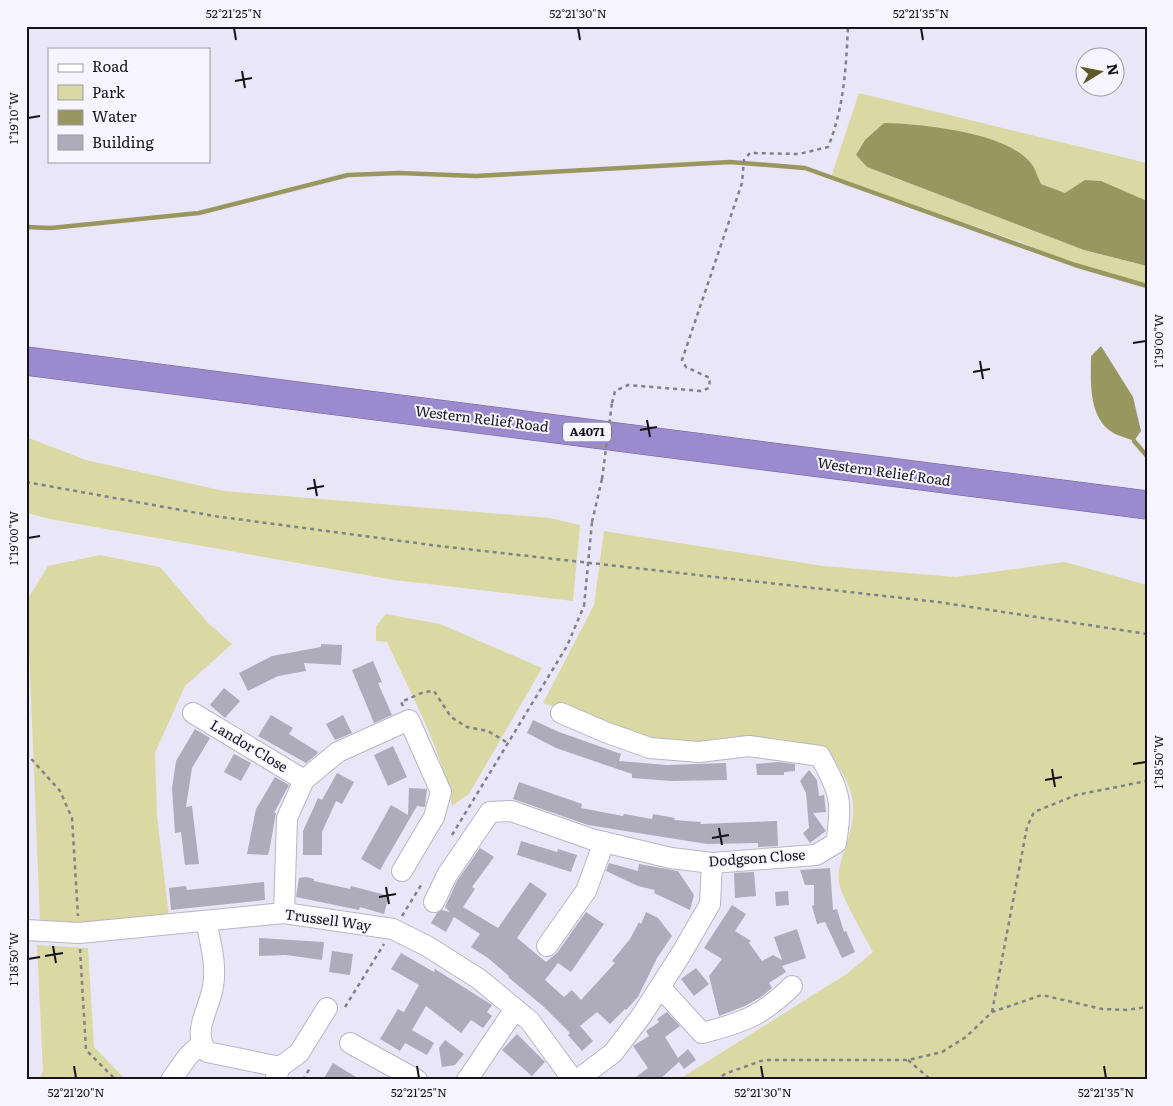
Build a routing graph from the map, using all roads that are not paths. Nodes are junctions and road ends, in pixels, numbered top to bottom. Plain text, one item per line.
1 (26, 361) edge
2 (1147, 505) edge
3 (193, 713) dead end
4 (561, 713) dead end
5 (304, 780) junction
6 (604, 842) junction
7 (712, 863) junction
8 (402, 870) dead end
9 (434, 902) dead end
10 (284, 913) junction
11 (206, 921) junction
12 (26, 930) edge
13 (547, 946) dead end
14 (792, 986) dead end
15 (660, 987) junction
16 (327, 1008) dead end
17 (515, 1009) junction
18 (350, 1043) dead end
19 (201, 1044) junction
20 (278, 1074) edge
21 (171, 1080) edge
22 (417, 1080) edge
23 (467, 1080) edge
24 (573, 1080) edge
25 (577, 1080) edge

1 - 2 highway, Western Relief Road / A4071
3 - 5 street, Landor Close
4 - 7 street, Dodgson Close
5 - 8 street
5 - 10 street
6 - 7 street, Dodgson Close
6 - 9 street, Dodgson Close
6 - 13 street
7 - 15 street
10 - 11 street, Trussell Way
10 - 17 street, Trussell Way
11 - 12 street, Trussell Way
11 - 19 street
14 - 15 street
15 - 25 street
16 - 20 street
17 - 23 street
17 - 24 street, Trussell Way
18 - 22 street
19 - 20 street
19 - 21 street

